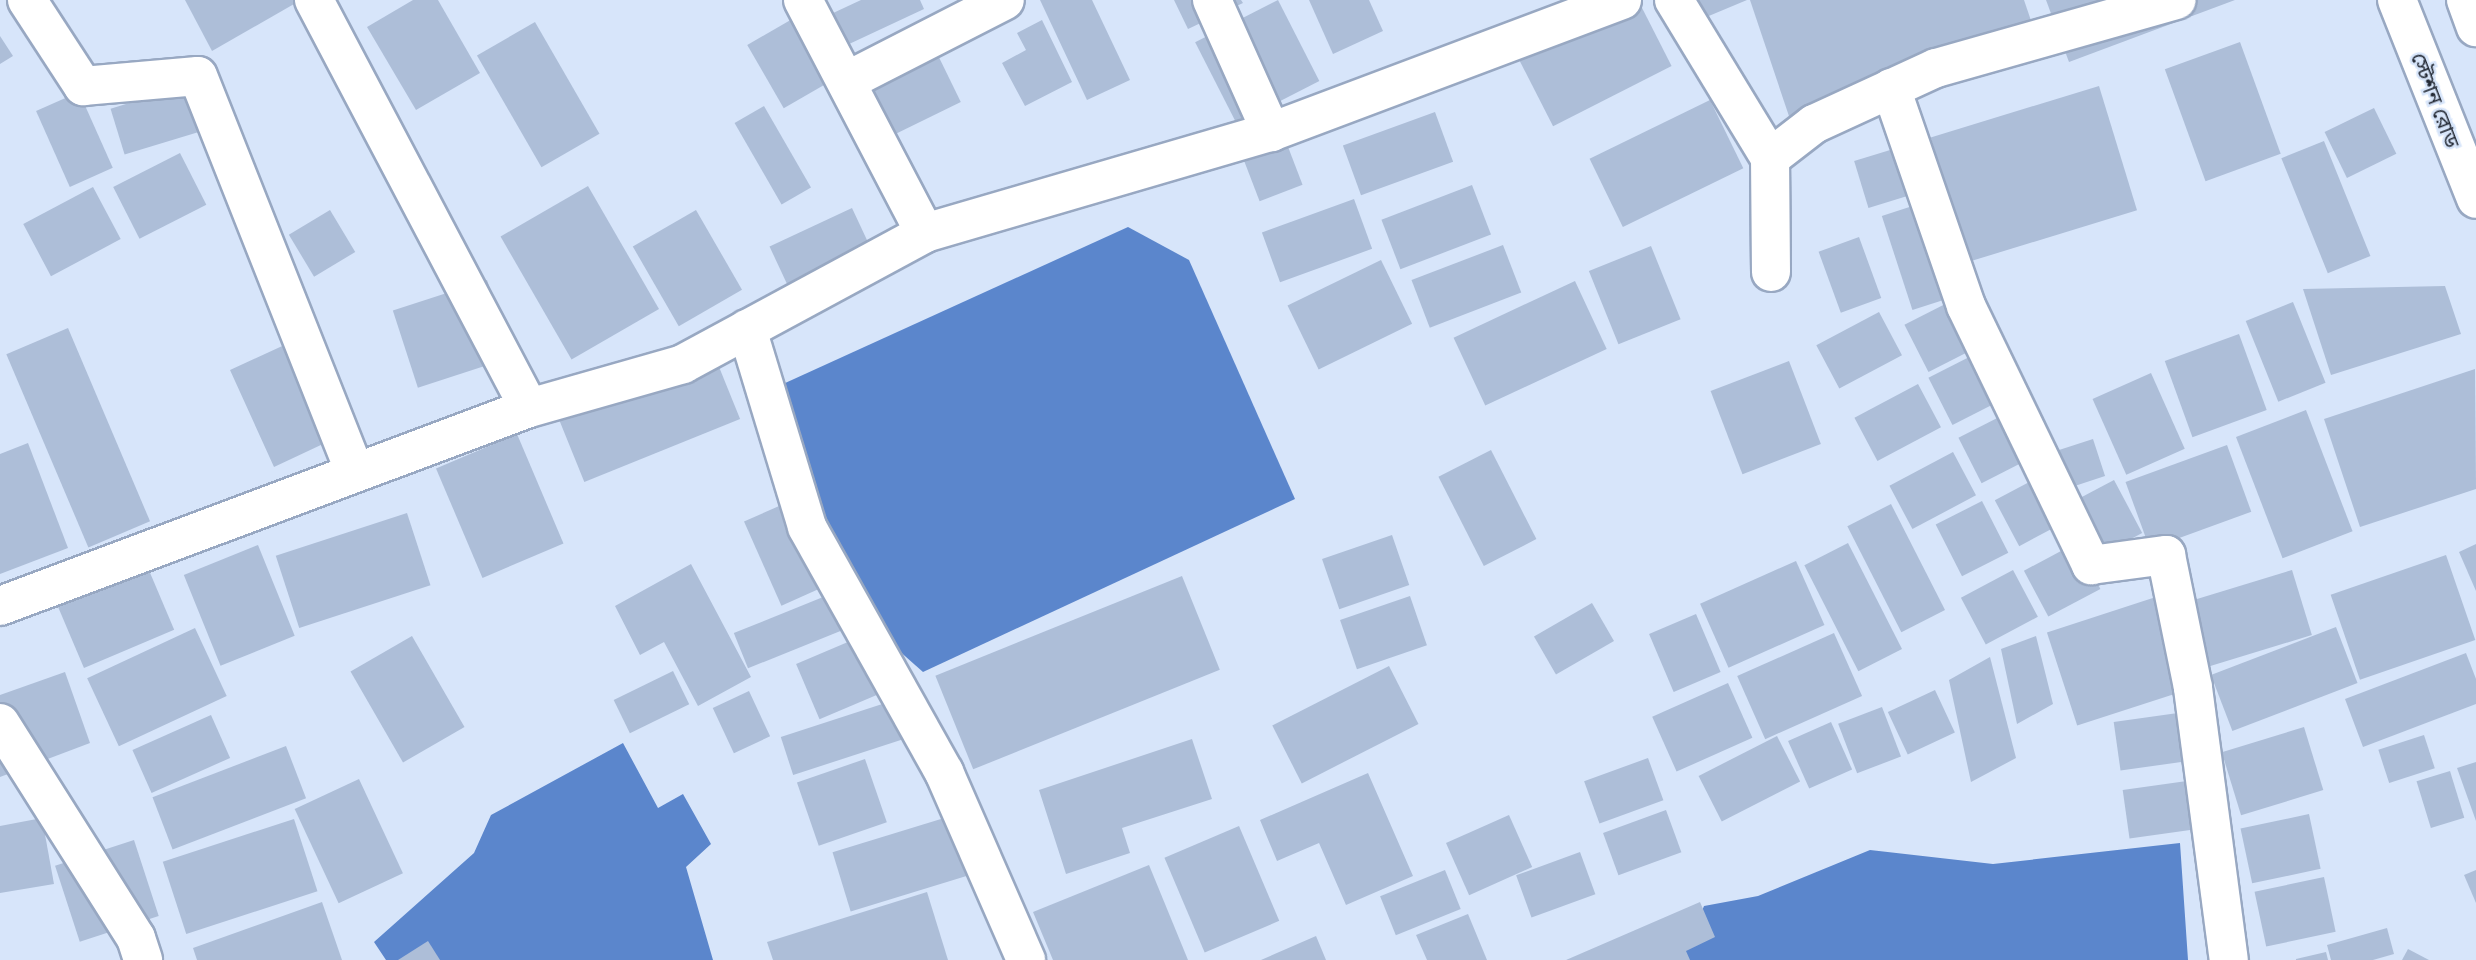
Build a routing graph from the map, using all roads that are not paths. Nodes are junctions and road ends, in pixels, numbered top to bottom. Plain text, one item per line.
1 (27, 0) edge
2 (314, 0) edge
3 (803, 0) edge
4 (1005, 0) edge
5 (1212, 0) edge
6 (1622, 0) edge
7 (1674, 0) edge
8 (2177, 0) edge
9 (2397, 0) edge
10 (2466, 0) edge
11 (2476, 27) edge
12 (849, 80) junction
13 (1891, 88) junction
14 (1271, 132) junction
15 (1770, 158) junction
16 (2476, 199) edge
17 (925, 233) junction
18 (1771, 272) dead end
19 (747, 329) junction
20 (529, 408) junction
21 (355, 472) junction
22 (0, 606) edge
23 (0, 723) edge
24 (143, 960) edge
25 (1026, 960) edge
26 (2229, 960) edge

1 - 21 street
2 - 20 street
3 - 12 street
4 - 12 street
5 - 14 street
6 - 14 street
7 - 15 street
8 - 13 street
9 - 16 street, স্টেশন রোড
10 - 11 street
12 - 17 street
13 - 15 street
13 - 26 street
14 - 17 street
15 - 18 street
17 - 19 street
19 - 20 street
19 - 25 street
20 - 21 street
21 - 22 street
23 - 24 street

